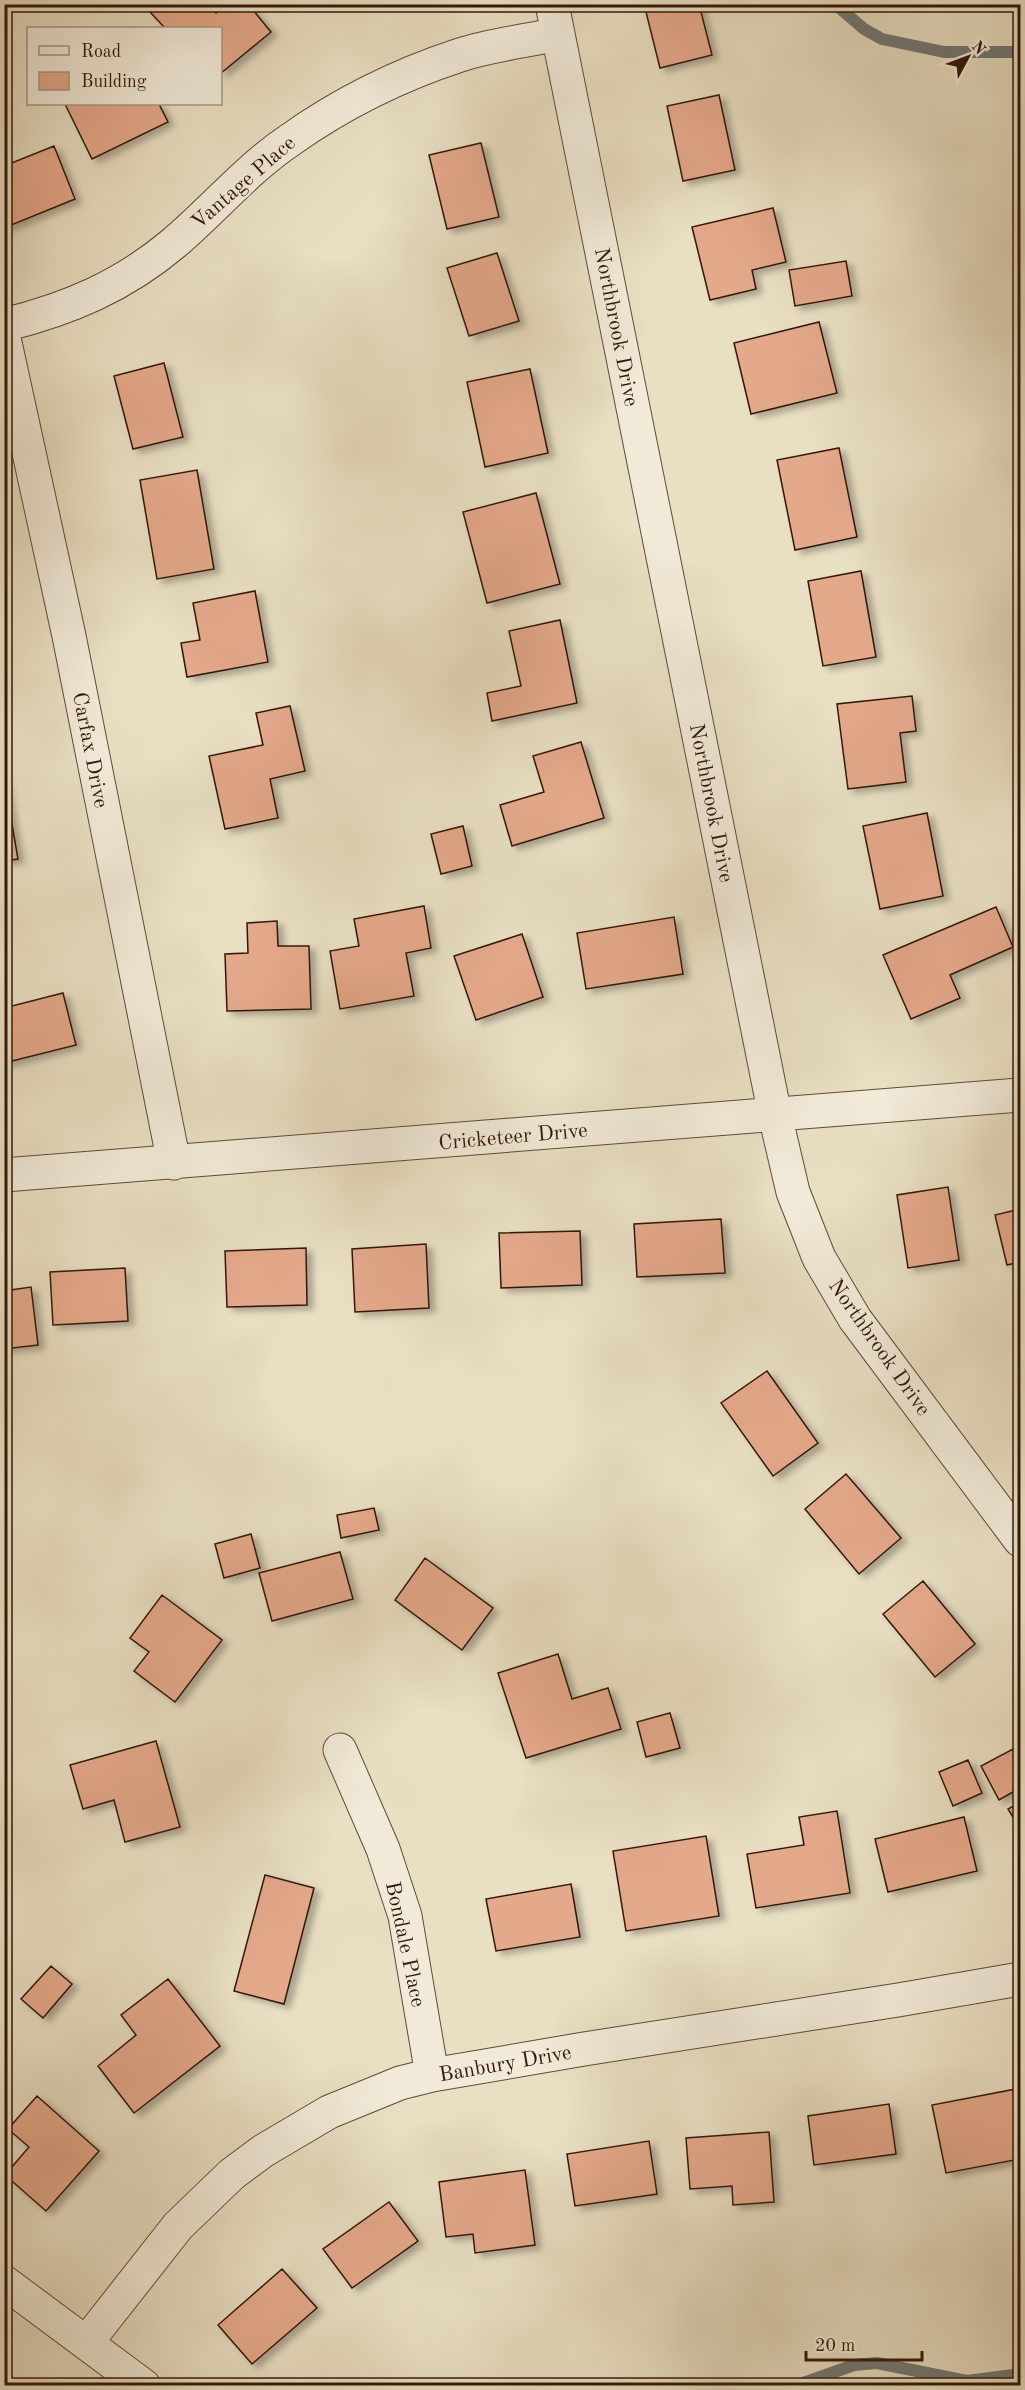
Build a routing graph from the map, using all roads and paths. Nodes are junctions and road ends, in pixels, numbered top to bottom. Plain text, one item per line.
1 (555, 19) edge
2 (4, 326) edge
3 (4, 338) edge
4 (1020, 1095) edge
5 (775, 1115) junction
6 (174, 1163) junction
7 (4, 1175) edge
8 (1020, 1540) edge
9 (340, 1750) dead end
10 (1020, 1979) edge
11 (432, 2075) junction
12 (4, 2282) edge
13 (86, 2343) junction
14 (144, 2385) edge

1 - 2 street, Vantage Place
1 - 5 street, Northbrook Drive
3 - 6 street, Carfax Drive
4 - 5 street, Cricketeer Drive
5 - 6 street, Cricketeer Drive
5 - 8 street, Northbrook Drive
6 - 7 street, Cricketeer Drive
9 - 11 street, Bondale Place
10 - 11 street, Banbury Drive
11 - 13 street, Banbury Drive
12 - 13 street
13 - 14 street

